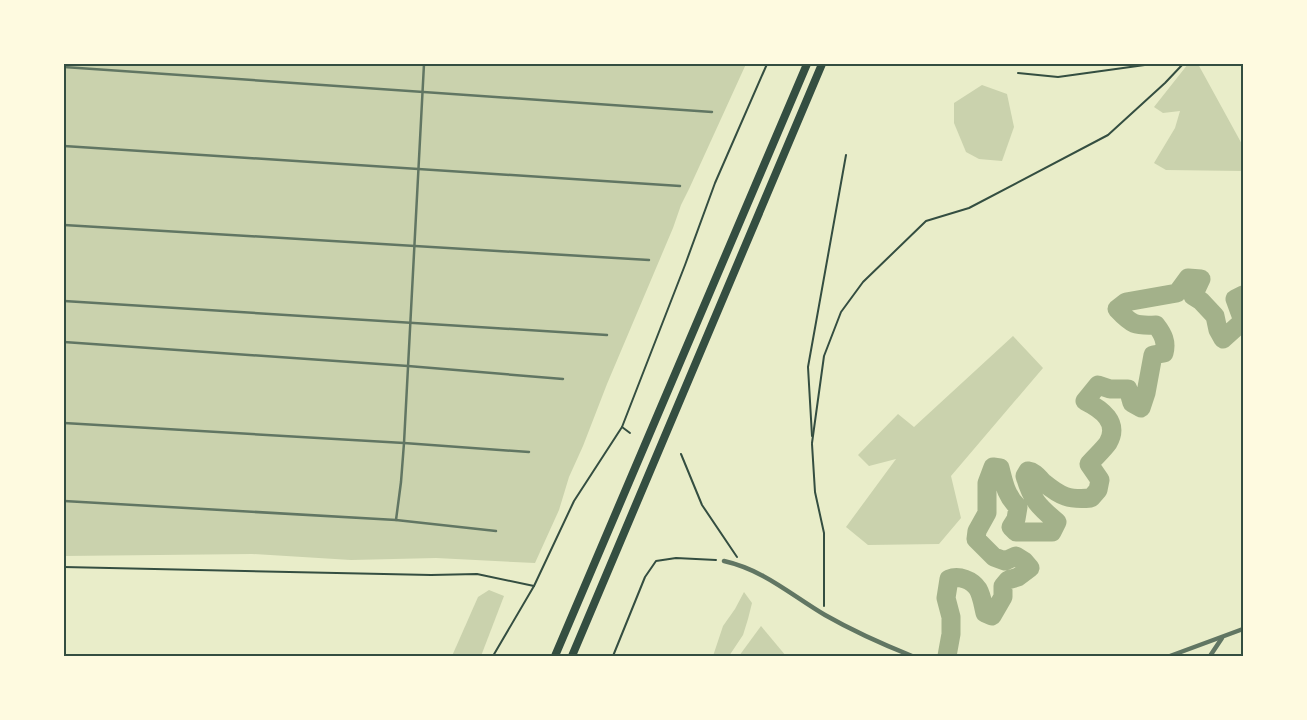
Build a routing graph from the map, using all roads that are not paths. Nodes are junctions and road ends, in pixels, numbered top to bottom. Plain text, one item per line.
1 (424, 64) edge
2 (807, 64) edge
3 (822, 64) edge
4 (64, 68) edge
5 (423, 92) junction
6 (712, 112) dead end
7 (64, 146) edge
8 (419, 169) junction
9 (680, 186) dead end
10 (64, 225) edge
11 (415, 245) junction
12 (648, 260) dead end
13 (64, 301) edge
14 (410, 322) junction
15 (607, 335) dead end
16 (64, 342) edge
17 (408, 366) junction
18 (563, 379) dead end
19 (64, 423) edge
20 (404, 443) junction
21 (529, 452) dead end
22 (64, 501) edge
23 (396, 520) junction
24 (496, 531) dead end
25 (724, 561) road end
26 (1243, 629) edge
27 (1223, 637) junction
28 (554, 656) edge
29 (572, 656) edge
30 (912, 656) edge
31 (1170, 656) edge
32 (1210, 656) edge

1 - 5 lane
2 - 28 highway
3 - 29 highway
4 - 5 lane
5 - 6 lane
5 - 8 lane
7 - 8 lane
8 - 9 lane
8 - 11 lane
10 - 11 lane
11 - 12 lane
11 - 14 lane
13 - 14 lane
14 - 15 lane
14 - 17 lane
16 - 17 lane
17 - 18 lane
17 - 20 lane
19 - 20 lane
20 - 21 lane
20 - 23 lane
22 - 23 lane
23 - 24 lane
25 - 30 street
26 - 27 street
27 - 31 street
27 - 32 street

